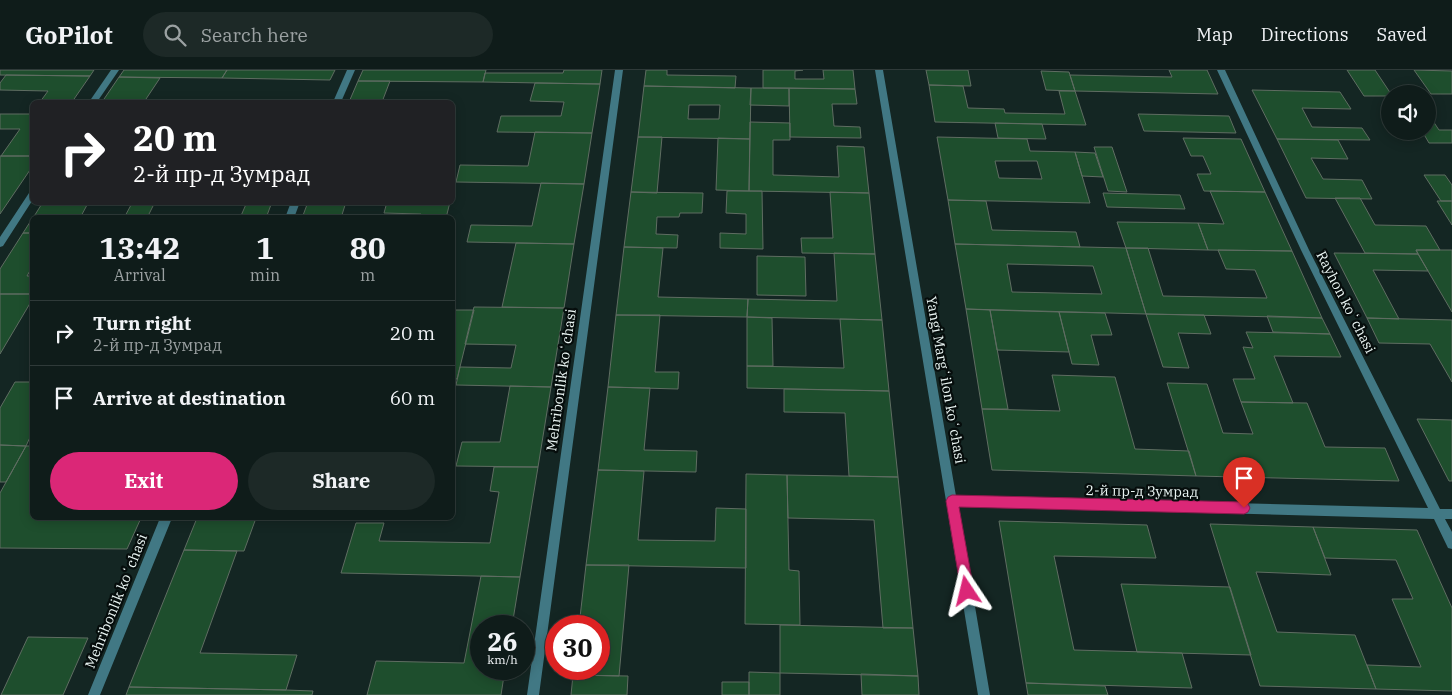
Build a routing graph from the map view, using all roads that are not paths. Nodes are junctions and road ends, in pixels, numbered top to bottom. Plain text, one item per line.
1 (115, 70) edge
2 (351, 70) edge
3 (620, 70) edge
4 (879, 70) edge
5 (1220, 70) edge
6 (94, 100) edge
7 (338, 100) edge
8 (30, 198) edge
9 (0, 244) edge
10 (952, 501) junction
11 (1438, 513) junction
12 (1452, 514) edge
13 (165, 520) edge
14 (1452, 544) edge
15 (94, 695) edge
16 (533, 695) edge
17 (984, 695) edge

1 - 6 street
2 - 7 street
3 - 16 street, Mehribonlik koʻchasi
4 - 10 street, Yangi Margʻilon koʻchasi
5 - 11 street, Rayhon koʻchasi
8 - 9 street
10 - 11 street, 2-й пр-д Зумрад
10 - 17 street, Yangi Margʻilon koʻchasi
11 - 12 street, 2-й пр-д Зумрад
11 - 14 street, Rayhon koʻchasi
13 - 15 street, Mehribonlik koʻchasi

